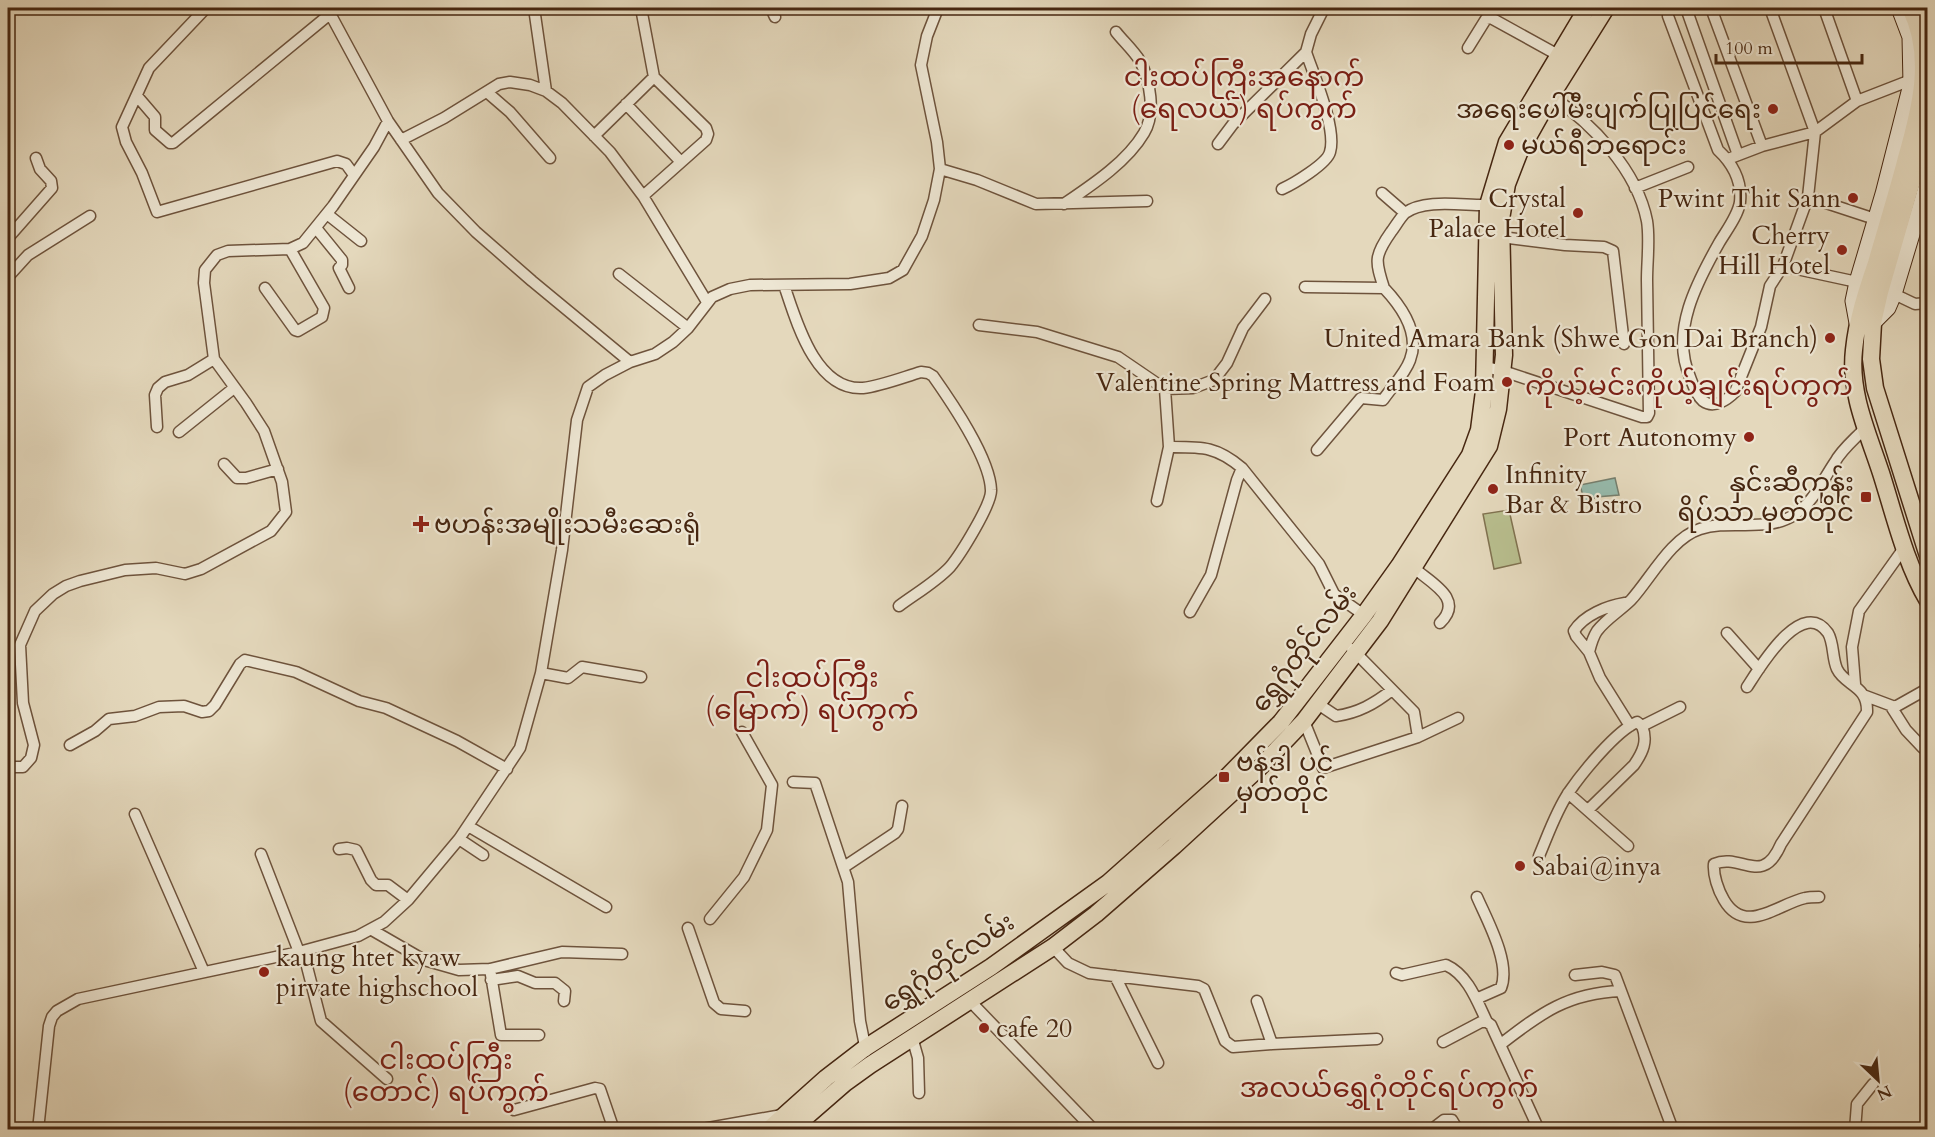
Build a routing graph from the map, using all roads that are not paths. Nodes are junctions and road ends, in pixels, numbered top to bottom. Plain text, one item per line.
1 (206, 8) edge
2 (534, 8) edge
3 (641, 8) edge
4 (938, 8) edge
5 (1324, 8) edge
6 (1587, 8) edge
7 (1606, 8) edge
8 (1670, 8) edge
9 (1686, 8) edge
10 (1711, 8) edge
11 (1770, 8) edge
12 (1824, 8) edge
13 (1899, 8) edge
14 (1910, 8) edge
15 (1921, 8) edge
16 (328, 11) edge
17 (1928, 26) edge
18 (1116, 32) dead end
19 (1468, 48) dead end
20 (1306, 52) junction
21 (1558, 55) junction
22 (654, 77) junction
23 (1911, 80) junction
24 (546, 91) junction
25 (488, 93) junction
26 (137, 96) junction
27 (1551, 96) junction
28 (1857, 101) junction
29 (626, 104) junction
30 (388, 121) junction
31 (1928, 126) edge
32 (1815, 132) junction
33 (594, 136) junction
34 (401, 140) junction
35 (1218, 144) dead end
36 (1762, 146) junction
37 (1733, 157) junction
38 (36, 158) dead end
39 (550, 158) dead end
40 (681, 162) junction
41 (1688, 168) dead end
42 (939, 169) junction
43 (354, 175) junction
44 (1928, 181) edge
45 (1635, 188) junction
46 (1282, 189) dead end
47 (1382, 193) dead end
48 (643, 196) junction
49 (1808, 197) junction
50 (1147, 201) dead end
51 (1064, 204) junction
52 (1488, 205) junction
53 (1405, 213) junction
54 (327, 214) junction
55 (90, 216) dead end
56 (1875, 219) junction
57 (316, 228) junction
58 (1501, 237) junction
59 (8, 238) edge
60 (361, 241) dead end
61 (290, 249) junction
62 (1783, 266) junction
63 (619, 274) dead end
64 (8, 277) edge
65 (1857, 282) junction
66 (784, 285) junction
67 (1305, 287) dead end
68 (265, 288) dead end
69 (349, 288) dead end
70 (1384, 288) junction
71 (1894, 294) junction
72 (1265, 299) dead end
73 (707, 302) junction
74 (1928, 303) edge
75 (1865, 323) junction
76 (979, 325) dead end
77 (688, 328) junction
78 (1624, 344) dead end
79 (214, 359) junction
80 (630, 362) junction
81 (1485, 367) junction
82 (1503, 371) junction
83 (234, 388) junction
84 (1165, 389) junction
85 (157, 427) dead end
86 (1865, 428) junction
87 (179, 432) dead end
88 (1169, 447) junction
89 (1873, 449) junction
90 (1317, 450) dead end
91 (1896, 453) junction
92 (224, 464) dead end
93 (1242, 468) junction
94 (278, 469) junction
95 (1157, 501) dead end
96 (1904, 548) junction
97 (1928, 556) edge
98 (1414, 568) junction
99 (1928, 601) edge
100 (1628, 602) junction
101 (899, 606) dead end
102 (1190, 612) dead end
103 (1364, 615) junction
104 (1440, 623) dead end
105 (1727, 633) dead end
106 (1344, 642) junction
107 (1589, 652) junction
108 (1356, 654) junction
109 (1759, 669) junction
110 (541, 673) junction
111 (641, 677) dead end
112 (1855, 684) junction
113 (1747, 687) dead end
114 (1927, 689) edge
115 (1392, 690) junction
116 (1863, 695) junction
117 (1318, 704) junction
118 (1680, 707) dead end
119 (1892, 708) junction
120 (1458, 718) dead end
121 (1304, 721) junction
122 (1630, 726) junction
123 (1642, 726) junction
124 (742, 732) dead end
125 (1418, 737) junction
126 (70, 745) dead end
127 (1923, 748) dead end
128 (8, 767) edge
129 (507, 769) junction
130 (793, 782) dead end
131 (1568, 793) junction
132 (902, 806) dead end
133 (1588, 810) junction
134 (135, 813) dead end
135 (468, 826) junction
136 (459, 839) junction
137 (1628, 846) dead end
138 (339, 849) dead end
139 (261, 854) dead end
140 (483, 855) dead end
141 (1539, 856) dead end
142 (844, 867) junction
143 (1477, 897) dead end
144 (1819, 897) dead end
145 (408, 900) junction
146 (606, 907) dead end
147 (710, 920) dead end
148 (688, 928) dead end
149 (372, 930) junction
150 (1053, 946) junction
151 (301, 952) junction
152 (622, 954) dead end
153 (204, 972) junction
154 (1396, 973) dead end
155 (490, 975) junction
156 (1575, 975) dead end
157 (1114, 976) junction
158 (1621, 991) junction
159 (1476, 999) junction
160 (970, 1000) junction
161 (564, 1001) dead end
162 (1257, 1001) dead end
163 (745, 1011) dead end
164 (1487, 1022) junction
165 (539, 1035) dead end
166 (912, 1037) junction
167 (1377, 1039) dead end
168 (1443, 1042) dead end
169 (1272, 1044) junction
170 (1501, 1044) junction
171 (865, 1048) junction
172 (1158, 1064) dead end
173 (870, 1065) junction
174 (387, 1079) dead end
175 (1873, 1084) dead end
176 (919, 1093) dead end
177 (514, 1110) dead end
178 (788, 1122) edge
179 (38, 1130) edge
180 (614, 1130) edge
181 (697, 1130) edge
182 (768, 1130) edge
183 (1094, 1130) edge
184 (1431, 1130) edge
185 (1458, 1130) edge
186 (1539, 1130) edge
187 (1673, 1130) edge
188 (1855, 1130) edge

1 - 26 street
2 - 24 street
3 - 22 street
4 - 42 street
5 - 20 street
6 - 21 main road, ရွှေဂုံတိုင်လမ်း
7 - 27 main road, ရွှေဂုံတိုင်လမ်း
8 - 37 street
9 - 37 street
10 - 36 street
11 - 32 street
12 - 28 street
13 - 23 main road
14 - 75 main road
15 - 17 main road
16 - 26 street
16 - 30 street
18 - 51 street
19 - 21 street
20 - 35 street
20 - 46 street
21 - 52 main road, ရွှေဂုံတိုင်လမ်း
22 - 29 street
22 - 40 street
23 - 28 street
23 - 56 main road
24 - 25 street
24 - 33 street
25 - 34 street
25 - 39 street
26 - 43 street
27 - 45 street
27 - 58 main road, ရွှေဂုံတိုင်လမ်း
28 - 32 street
29 - 33 street
29 - 40 street
30 - 34 street
30 - 43 street
31 - 75 main road
32 - 36 street
32 - 49 street
33 - 48 street
34 - 80 street
36 - 37 street
37 - 62 street
38 - 59 street
40 - 48 street
41 - 45 street
42 - 51 street
42 - 66 street
43 - 54 street
44 - 71 main road
45 - 82 street
47 - 53 street
48 - 73 street
49 - 56 street
49 - 62 street
50 - 51 street
52 - 53 street
52 - 81 main road, ရွှေဂုံတိုင်လမ်း
53 - 70 street
54 - 57 street
54 - 60 street
55 - 64 street
56 - 65 main road
57 - 61 street
57 - 69 street
58 - 78 street
58 - 82 main road, ရွှေဂုံတိုင်လမ်း
61 - 68 street
61 - 79 street
62 - 65 street
63 - 77 street
65 - 75 main road
66 - 73 street
66 - 101 street
67 - 70 street
70 - 90 street
71 - 74 street
71 - 75 main road
72 - 84 street
73 - 77 street
75 - 86 main road
75 - 91 main road
76 - 84 street
77 - 80 street
79 - 83 street
79 - 85 street
80 - 110 street
81 - 82 street
81 - 103 main road, ရွှေဂုံတိုင်လမ်း
82 - 98 main road, ရွှေဂုံတိုင်လမ်း
83 - 87 street
83 - 94 street
84 - 88 street
86 - 89 main road
86 - 100 street
88 - 93 street
88 - 95 street
89 - 91 main road
89 - 96 main road
91 - 97 main road
92 - 94 street
93 - 102 street
93 - 103 street
94 - 128 street
96 - 99 main road
96 - 112 street
98 - 104 street
98 - 108 main road, ရွှေဂုံတိုင်လမ်း
100 - 107 street
100 - 107 street
103 - 106 main road, ရွှေဂုံတိုင်လမ်း
105 - 109 street
106 - 108 street
106 - 171 main road, ရွှေဂုံတိုင်လမ်း
107 - 122 street
108 - 115 street
108 - 117 main road, ရွှေဂုံတိုင်လမ်း
109 - 112 street
109 - 113 street
110 - 111 street
110 - 129 street
112 - 116 street
114 - 119 street
115 - 117 street
115 - 125 street
116 - 119 street
116 - 144 street
117 - 121 main road, ရွှေဂုံတိုင်လမ်း
118 - 123 street
119 - 127 street
120 - 125 street
121 - 125 street
121 - 150 main road, ရွှေဂုံတိုင်လမ်း
122 - 123 street
122 - 131 street
123 - 133 street
124 - 147 street
126 - 129 street
129 - 135 street
130 - 142 street
131 - 133 street
131 - 141 street
132 - 142 street
133 - 137 street
134 - 153 street
135 - 136 street
135 - 146 street
136 - 140 street
136 - 145 street
138 - 145 street
139 - 151 street
142 - 171 street
143 - 159 street
145 - 149 street
148 - 163 street
149 - 151 street
149 - 155 street
150 - 157 street
150 - 160 main road, ရွှေဂုံတိုင်လမ်း
151 - 153 street
151 - 174 street
152 - 155 street
153 - 179 street
154 - 159 street
155 - 161 street
155 - 165 street
156 - 158 street
157 - 169 street
157 - 172 street
158 - 170 street
158 - 187 street
159 - 164 street
160 - 166 main road, ရွှေဂုံတိုင်လမ်း
160 - 183 street
162 - 169 street
164 - 168 street
164 - 170 street
166 - 173 main road, ရွှေဂုံတိုင်လမ်း
166 - 176 street
167 - 169 street
170 - 186 street
171 - 173 street
171 - 178 main road, ရွှေဂုံတိုင်လမ်း
173 - 178 main road, ရွှေဂုံတိုင်လမ်း
175 - 188 street
177 - 180 street
178 - 181 street
178 - 182 main road, ရွှေဂုံတိုင်လမ်း
184 - 185 street

